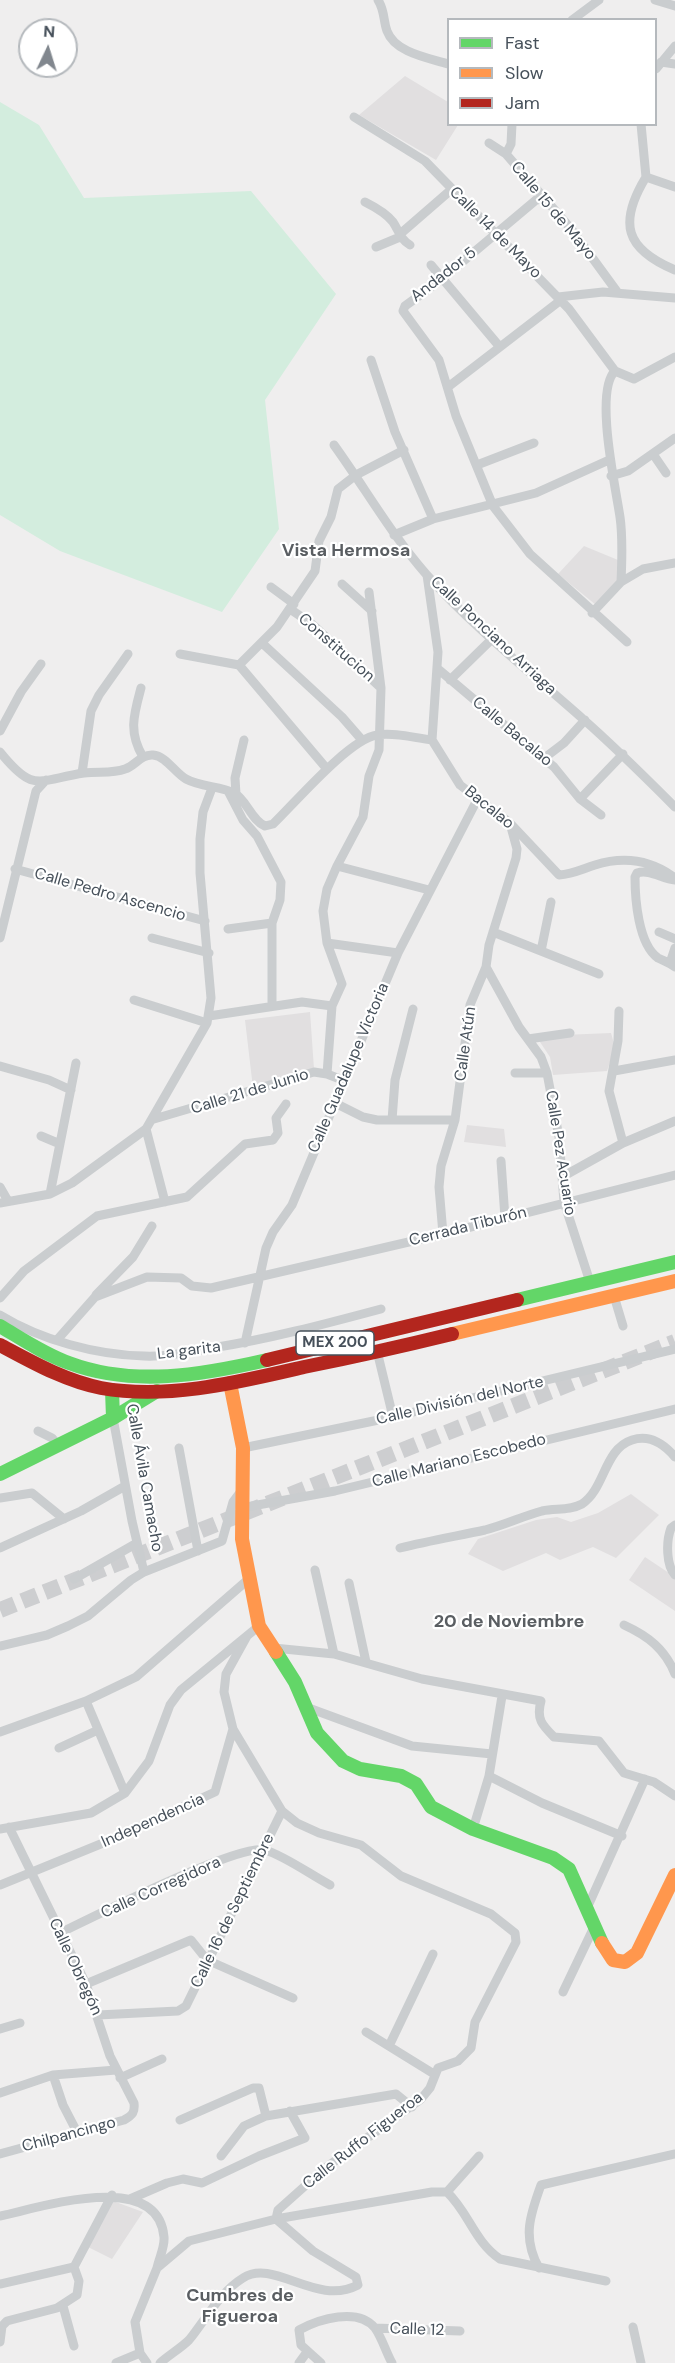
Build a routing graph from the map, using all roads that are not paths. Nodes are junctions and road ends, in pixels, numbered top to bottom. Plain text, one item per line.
1 (378, 0) edge
2 (599, 0) edge
3 (655, 0) edge
4 (675, 6) edge
5 (575, 18) edge
6 (675, 46) edge
7 (447, 64) edge
8 (675, 64) edge
9 (658, 65) edge
10 (354, 117) dead end
11 (513, 126) edge
12 (641, 126) edge
13 (489, 143) dead end
14 (506, 154) junction
15 (646, 177) junction
16 (675, 187) edge
17 (452, 189) junction
18 (545, 199) junction
19 (365, 202) dead end
20 (496, 232) junction
21 (400, 236) junction
22 (410, 245) dead end
23 (376, 247) dead end
24 (431, 265) dead end
25 (675, 270) edge
26 (442, 279) junction
27 (618, 293) junction
28 (675, 298) edge
29 (559, 299) junction
30 (499, 346) junction
31 (675, 357) edge
32 (371, 360) dead end
33 (615, 371) junction
34 (448, 387) junction
35 (675, 438) edge
36 (534, 443) dead end
37 (334, 445) dead end
38 (404, 450) junction
39 (653, 453) junction
40 (609, 460) junction
41 (477, 465) junction
42 (666, 473) dead end
43 (356, 475) junction
44 (611, 476) junction
45 (493, 506) junction
46 (433, 519) junction
47 (394, 535) junction
48 (675, 563) edge
49 (427, 575) junction
50 (621, 582) junction
51 (342, 584) dead end
52 (270, 587) dead end
53 (369, 592) dead end
54 (292, 606) junction
55 (372, 611) junction
56 (592, 613) junction
57 (492, 639) junction
58 (627, 642) dead end
59 (262, 643) junction
60 (128, 654) dead end
61 (180, 654) dead end
62 (41, 664) dead end
63 (239, 665) junction
64 (438, 669) junction
65 (450, 680) junction
66 (141, 688) dead end
67 (381, 688) junction
68 (585, 720) junction
69 (0, 731) edge
70 (380, 734) junction
71 (244, 740) dead end
72 (362, 740) junction
73 (432, 740) junction
74 (0, 752) edge
75 (623, 754) junction
76 (143, 757) junction
77 (543, 759) junction
78 (327, 769) junction
79 (82, 773) junction
80 (46, 780) junction
81 (212, 788) junction
82 (232, 793) junction
83 (580, 799) junction
84 (477, 800) junction
85 (675, 807) edge
86 (601, 814) dead end
87 (509, 822) junction
88 (337, 866) junction
89 (15, 869) junction
90 (675, 879) edge
91 (429, 890) junction
92 (551, 902) dead end
93 (205, 921) junction
94 (272, 923) junction
95 (228, 929) dead end
96 (493, 932) junction
97 (659, 932) dead end
98 (0, 938) edge
99 (152, 938) dead end
100 (675, 939) edge
101 (327, 943) junction
102 (675, 948) edge
103 (541, 951) junction
104 (208, 953) junction
105 (398, 953) junction
106 (672, 965) edge
107 (486, 967) junction
108 (598, 974) dead end
109 (134, 1000) dead end
110 (272, 1005) junction
111 (332, 1006) junction
112 (413, 1009) dead end
113 (619, 1011) dead end
114 (208, 1019) junction
115 (570, 1033) dead end
116 (528, 1039) junction
117 (675, 1060) edge
118 (76, 1063) dead end
119 (0, 1066) edge
120 (614, 1071) junction
121 (515, 1073) dead end
122 (547, 1073) junction
123 (327, 1074) junction
124 (345, 1082) junction
125 (71, 1090) junction
126 (335, 1103) junction
127 (286, 1104) dead end
128 (154, 1119) junction
129 (392, 1120) junction
130 (456, 1120) junction
131 (675, 1121) edge
132 (146, 1129) junction
133 (41, 1136) dead end
134 (623, 1143) junction
135 (60, 1144) junction
136 (501, 1161) dead end
137 (675, 1175) edge
138 (562, 1177) junction
139 (0, 1186) edge
140 (50, 1194) junction
141 (4, 1202) edge
142 (165, 1202) junction
143 (564, 1202) junction
144 (505, 1218) junction
145 (152, 1226) dead end
146 (443, 1234) junction
147 (675, 1262) edge
148 (259, 1277) junction
149 (675, 1281) edge
150 (590, 1282) junction
151 (614, 1296) junction
152 (95, 1297) junction
153 (0, 1298) edge
154 (381, 1309) dead end
155 (0, 1315) edge
156 (0, 1326) edge
157 (623, 1326) dead end
158 (57, 1340) junction
159 (244, 1343) junction
160 (0, 1346) edge
161 (675, 1349) edge
162 (377, 1352) junction
163 (230, 1383) junction
164 (112, 1390) junction
165 (157, 1391) junction
166 (675, 1409) edge
167 (393, 1417) junction
168 (113, 1418) junction
169 (38, 1431) dead end
170 (58, 1445) junction
171 (179, 1448) dead end
172 (243, 1448) junction
173 (675, 1458) edge
174 (0, 1474) edge
175 (125, 1486) junction
176 (242, 1490) junction
177 (0, 1498) edge
178 (241, 1508) junction
179 (64, 1519) junction
180 (675, 1525) edge
181 (137, 1543) junction
182 (0, 1548) edge
183 (400, 1548) dead end
184 (198, 1551) junction
185 (315, 1570) dead end
186 (672, 1571) edge
187 (144, 1572) junction
188 (251, 1577) junction
189 (74, 1579) dead end
190 (349, 1583) dead end
191 (624, 1625) dead end
192 (259, 1626) junction
193 (247, 1636) junction
194 (0, 1646) edge
195 (274, 1648) junction
196 (334, 1654) junction
197 (366, 1662) junction
198 (675, 1674) edge
199 (502, 1696) junction
200 (86, 1701) junction
201 (306, 1707) junction
202 (233, 1729) junction
203 (98, 1730) junction
204 (0, 1732) edge
205 (59, 1748) dead end
206 (492, 1754) junction
207 (489, 1776) junction
208 (645, 1779) junction
209 (125, 1793) junction
210 (675, 1796) edge
211 (282, 1811) junction
212 (4, 1828) edge
213 (473, 1829) junction
214 (622, 1836) junction
215 (263, 1850) junction
216 (30, 1875) junction
217 (675, 1876) edge
218 (0, 1885) edge
219 (330, 1885) dead end
220 (588, 1906) junction
221 (595, 1925) junction
222 (60, 1933) junction
223 (433, 1954) dead end
224 (207, 1960) junction
225 (86, 1984) junction
226 (562, 1992) dead end
227 (293, 1998) dead end
228 (98, 2015) junction
229 (20, 2023) dead end
230 (0, 2029) edge
231 (366, 2032) dead end
232 (389, 2046) junction
233 (162, 2059) dead end
234 (118, 2074) junction
235 (434, 2074) junction
236 (53, 2075) junction
237 (0, 2092) edge
238 (412, 2107) junction
239 (135, 2110) joint
240 (290, 2111) junction
241 (266, 2116) junction
242 (180, 2120) dead end
243 (78, 2134) junction
244 (0, 2154) edge
245 (675, 2154) edge
246 (221, 2156) dead end
247 (479, 2156) dead end
248 (447, 2192) junction
249 (112, 2195) junction
250 (130, 2199) junction
251 (0, 2216) edge
252 (276, 2219) junction
253 (74, 2267) junction
254 (157, 2268) junction
255 (539, 2268) junction
256 (606, 2281) dead end
257 (0, 2284) edge
258 (63, 2306) junction
259 (633, 2327) dead end
260 (375, 2328) junction
261 (460, 2331) dead end
262 (0, 2342) edge
263 (74, 2346) dead end
264 (307, 2352) junction
265 (140, 2353) junction
266 (116, 2363) edge
267 (147, 2363) edge
268 (160, 2363) edge
269 (299, 2363) edge
270 (321, 2363) edge
271 (392, 2363) edge
272 (641, 2363) edge

1 - 7 street
2 - 5 street
3 - 4 street
6 - 9 street
8 - 9 street
10 - 17 street, Calle 14 de Mayo
11 - 14 street, Calle 15 de Mayo
12 - 15 street
13 - 14 street
14 - 18 street, Calle 15 de Mayo
15 - 16 street
15 - 25 street
17 - 20 street, Calle 14 de Mayo
17 - 21 street
18 - 20 street, Andador 5
18 - 27 street, Calle 15 de Mayo
19 - 21 street
20 - 26 street, Andador 5
20 - 29 street, Calle 14 de Mayo
21 - 22 street
21 - 23 street
24 - 26 street
26 - 30 street
26 - 34 street, Andador 5
27 - 28 street
27 - 29 street
29 - 30 street
29 - 33 street, Calle 14 de Mayo
30 - 34 street
31 - 33 street
32 - 38 street
33 - 40 street
34 - 41 street
35 - 39 street
36 - 41 street
37 - 43 street, Calle Ponciano Arriaga
38 - 43 street
38 - 46 street
39 - 42 street
39 - 44 street
40 - 44 street
40 - 45 street
41 - 45 street
43 - 47 street, Calle Ponciano Arriaga
43 - 54 street
44 - 50 street
45 - 46 street
45 - 56 street
46 - 47 street
47 - 49 street, Calle Ponciano Arriaga
48 - 50 street
49 - 57 street, Calle Ponciano Arriaga
49 - 64 street
50 - 56 street
51 - 55 street
52 - 54 street, Constitucion
53 - 55 street
54 - 59 street
54 - 67 street, Constitucion
55 - 67 street
56 - 58 street
57 - 65 street
57 - 68 street, Calle Ponciano Arriaga
59 - 63 street
59 - 72 street
60 - 79 street
61 - 63 street
62 - 69 street
63 - 78 street
64 - 65 street, Calle Bacalao
64 - 73 street
65 - 77 street, Calle Bacalao
66 - 76 street
67 - 70 street
68 - 75 street, Calle Ponciano Arriaga
68 - 77 street
70 - 72 street
70 - 73 street
70 - 88 street
71 - 82 street
72 - 78 street
73 - 84 street, Bacalao
74 - 80 street
75 - 83 street
75 - 85 street, Calle Ponciano Arriaga
76 - 79 street
76 - 81 street
77 - 83 street, Calle Bacalao
78 - 82 street
79 - 80 street
80 - 89 street
81 - 82 street
81 - 93 street
82 - 94 street
83 - 86 street, Calle Bacalao
84 - 87 street, Bacalao
84 - 91 street, Calle Guadalupe Victoria
87 - 90 street, Bacalao
87 - 96 street, Calle Atún
88 - 91 street
88 - 101 street
89 - 93 street, Calle Pedro Ascencio
89 - 98 street
90 - 106 street
91 - 105 street, Calle Guadalupe Victoria
92 - 103 street
93 - 104 street
94 - 95 street
94 - 110 street
96 - 103 street
96 - 107 street, Calle Atún
97 - 100 street
99 - 104 street
101 - 105 street
101 - 111 street
102 - 106 street
103 - 108 street
104 - 114 street
105 - 124 street, Calle Guadalupe Victoria
107 - 116 street, Calle Pez Acuario
107 - 130 street, Calle Atún
109 - 114 street
110 - 111 street
110 - 114 street
111 - 123 street
112 - 129 street
113 - 120 street
114 - 128 street
115 - 116 street
116 - 122 street, Calle Pez Acuario
117 - 120 street
118 - 125 street
119 - 125 street
120 - 134 street
121 - 122 street
122 - 138 street, Calle Pez Acuario
123 - 124 street, Calle 21 de Junio
123 - 128 street, Calle 21 de Junio
124 - 126 street, Calle Guadalupe Victoria
125 - 135 street
126 - 129 street
126 - 148 street, Calle Guadalupe Victoria
127 - 142 street
128 - 132 street
129 - 130 street
130 - 146 street, Calle Atún
131 - 134 street
132 - 140 street
132 - 142 street
133 - 135 street
134 - 138 street
135 - 140 street
136 - 144 street
137 - 143 street, Cerrada Tiburón
138 - 143 street, Calle Pez Acuario
139 - 141 street
140 - 141 street
142 - 153 street
143 - 144 street, Cerrada Tiburón
143 - 150 street, Calle Pez Acuario
144 - 146 street, Cerrada Tiburón
145 - 152 street
146 - 148 street, Cerrada Tiburón
147 - 150 main road, MEX 200
148 - 152 street, Cerrada Tiburón
148 - 159 street, Calle Guadalupe Victoria
149 - 151 main road, MEX 200
150 - 156 main road, MEX 200
151 - 157 street
151 - 162 main road, MEX 200
152 - 158 street
154 - 159 street, La garita
155 - 158 street, La garita
158 - 159 street, La garita
160 - 164 main road, MEX 200
161 - 167 street, Calle División del Norte
162 - 163 main road, MEX 200
162 - 167 street
163 - 165 main road, MEX 200
163 - 172 main road
164 - 165 main road, MEX 200
164 - 168 main road, Calle Ávila Camacho
165 - 168 main road
166 - 178 street, Calle Mariano Escobedo
167 - 172 street, Calle División del Norte
168 - 170 main road
168 - 175 street, Calle Ávila Camacho
169 - 170 street
170 - 174 main road
171 - 184 street
172 - 176 main road
173 - 183 street
175 - 179 street
175 - 181 street, Calle Ávila Camacho
176 - 178 main road
176 - 184 street
177 - 179 street
178 - 188 main road
179 - 182 street
180 - 186 street
181 - 187 street, Calle Ávila Camacho
181 - 189 street
184 - 187 street
185 - 196 street
187 - 194 street
188 - 192 main road
188 - 200 street
190 - 197 street
191 - 198 street
192 - 193 street
192 - 195 main road
193 - 202 street
193 - 209 street
195 - 196 street
195 - 201 main road
196 - 197 street
197 - 199 street
199 - 206 street
199 - 208 street
200 - 203 street
200 - 204 street
201 - 206 street
201 - 213 main road
202 - 211 street
202 - 216 street, Independencia
203 - 205 street
203 - 209 street
206 - 207 street
207 - 213 street
207 - 214 street
208 - 210 street
208 - 214 street
209 - 212 street
211 - 215 street, Calle 16 de Septiembre
211 - 235 street
212 - 216 street, Calle Obregón
213 - 220 main road
214 - 220 street
215 - 219 street
215 - 222 street, Calle Corregidora
215 - 224 street, Calle 16 de Septiembre
216 - 218 street, Independencia
216 - 222 street, Calle Obregón
217 - 221 main road
220 - 221 main road
221 - 226 street
222 - 225 street, Calle Obregón
223 - 232 street
224 - 225 street
224 - 227 street
224 - 228 street, Calle 16 de Septiembre
225 - 228 street, Calle Obregón
228 - 234 street, Calle Obregón
229 - 230 street
231 - 232 street
232 - 235 street
233 - 234 street
234 - 236 street
234 - 239 street, Calle Obregón
235 - 238 street, Calle Ruffo Figueroa
236 - 237 street
236 - 243 street
238 - 240 street
238 - 252 street, Calle Ruffo Figueroa
239 - 243 street, Chilpancingo
240 - 241 street
240 - 250 street
241 - 242 street
241 - 246 street
243 - 244 street, Chilpancingo
245 - 255 street
247 - 248 street
248 - 252 street
248 - 255 street
249 - 250 street
249 - 251 street
249 - 253 street
250 - 254 street
252 - 254 street
252 - 268 street
253 - 257 street
253 - 258 street
254 - 265 street
255 - 256 street
258 - 262 street
258 - 263 street
259 - 272 street
260 - 261 street, Calle 12
260 - 264 street, Calle 12
260 - 271 street
264 - 269 street
264 - 270 street
265 - 266 street
265 - 267 street

